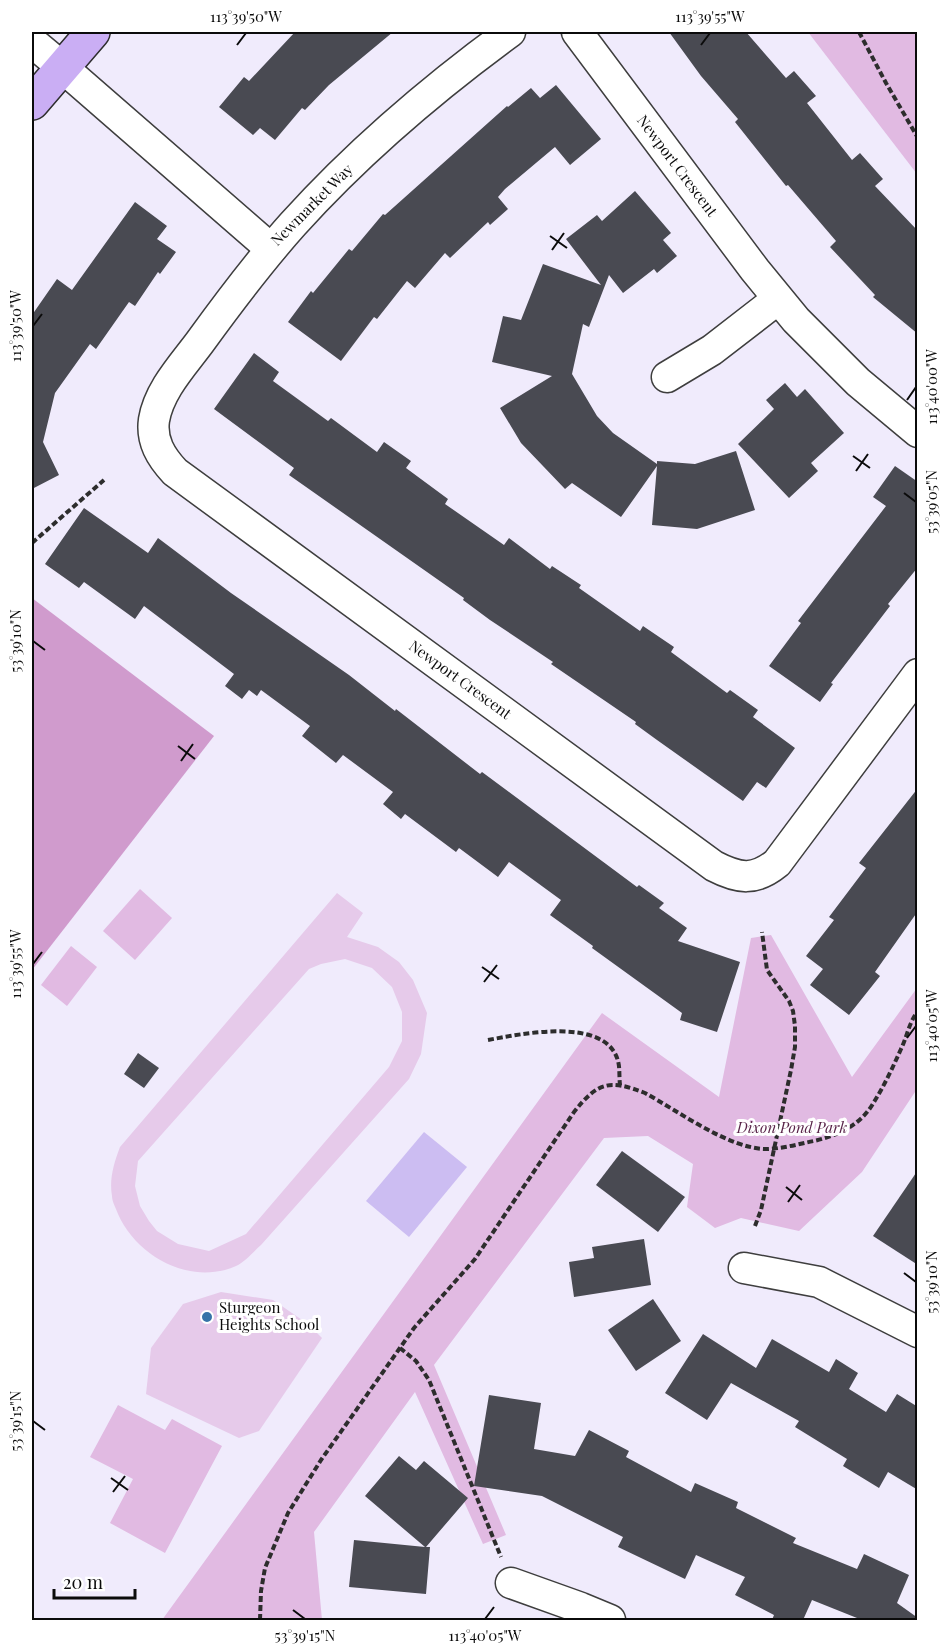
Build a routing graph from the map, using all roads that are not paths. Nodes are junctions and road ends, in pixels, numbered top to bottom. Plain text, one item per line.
1 (93, 32) edge
2 (510, 32) edge
3 (577, 32) edge
4 (32, 42) edge
5 (62, 66) junction
6 (32, 103) edge
7 (271, 249) junction
8 (778, 299) junction
9 (667, 377) dead end
10 (918, 432) edge
11 (918, 674) edge
12 (744, 1268) dead end
13 (918, 1332) edge
14 (512, 1583) road end
15 (610, 1620) edge

1 - 5 street
2 - 7 street, Newmarket Way
3 - 8 street, Newport Crescent
4 - 5 street, Newmarket Way
5 - 6 street
5 - 7 street, Newmarket Way
7 - 11 street, Newport Crescent
8 - 9 street
8 - 10 street, Newport Crescent
12 - 13 street
14 - 15 street

